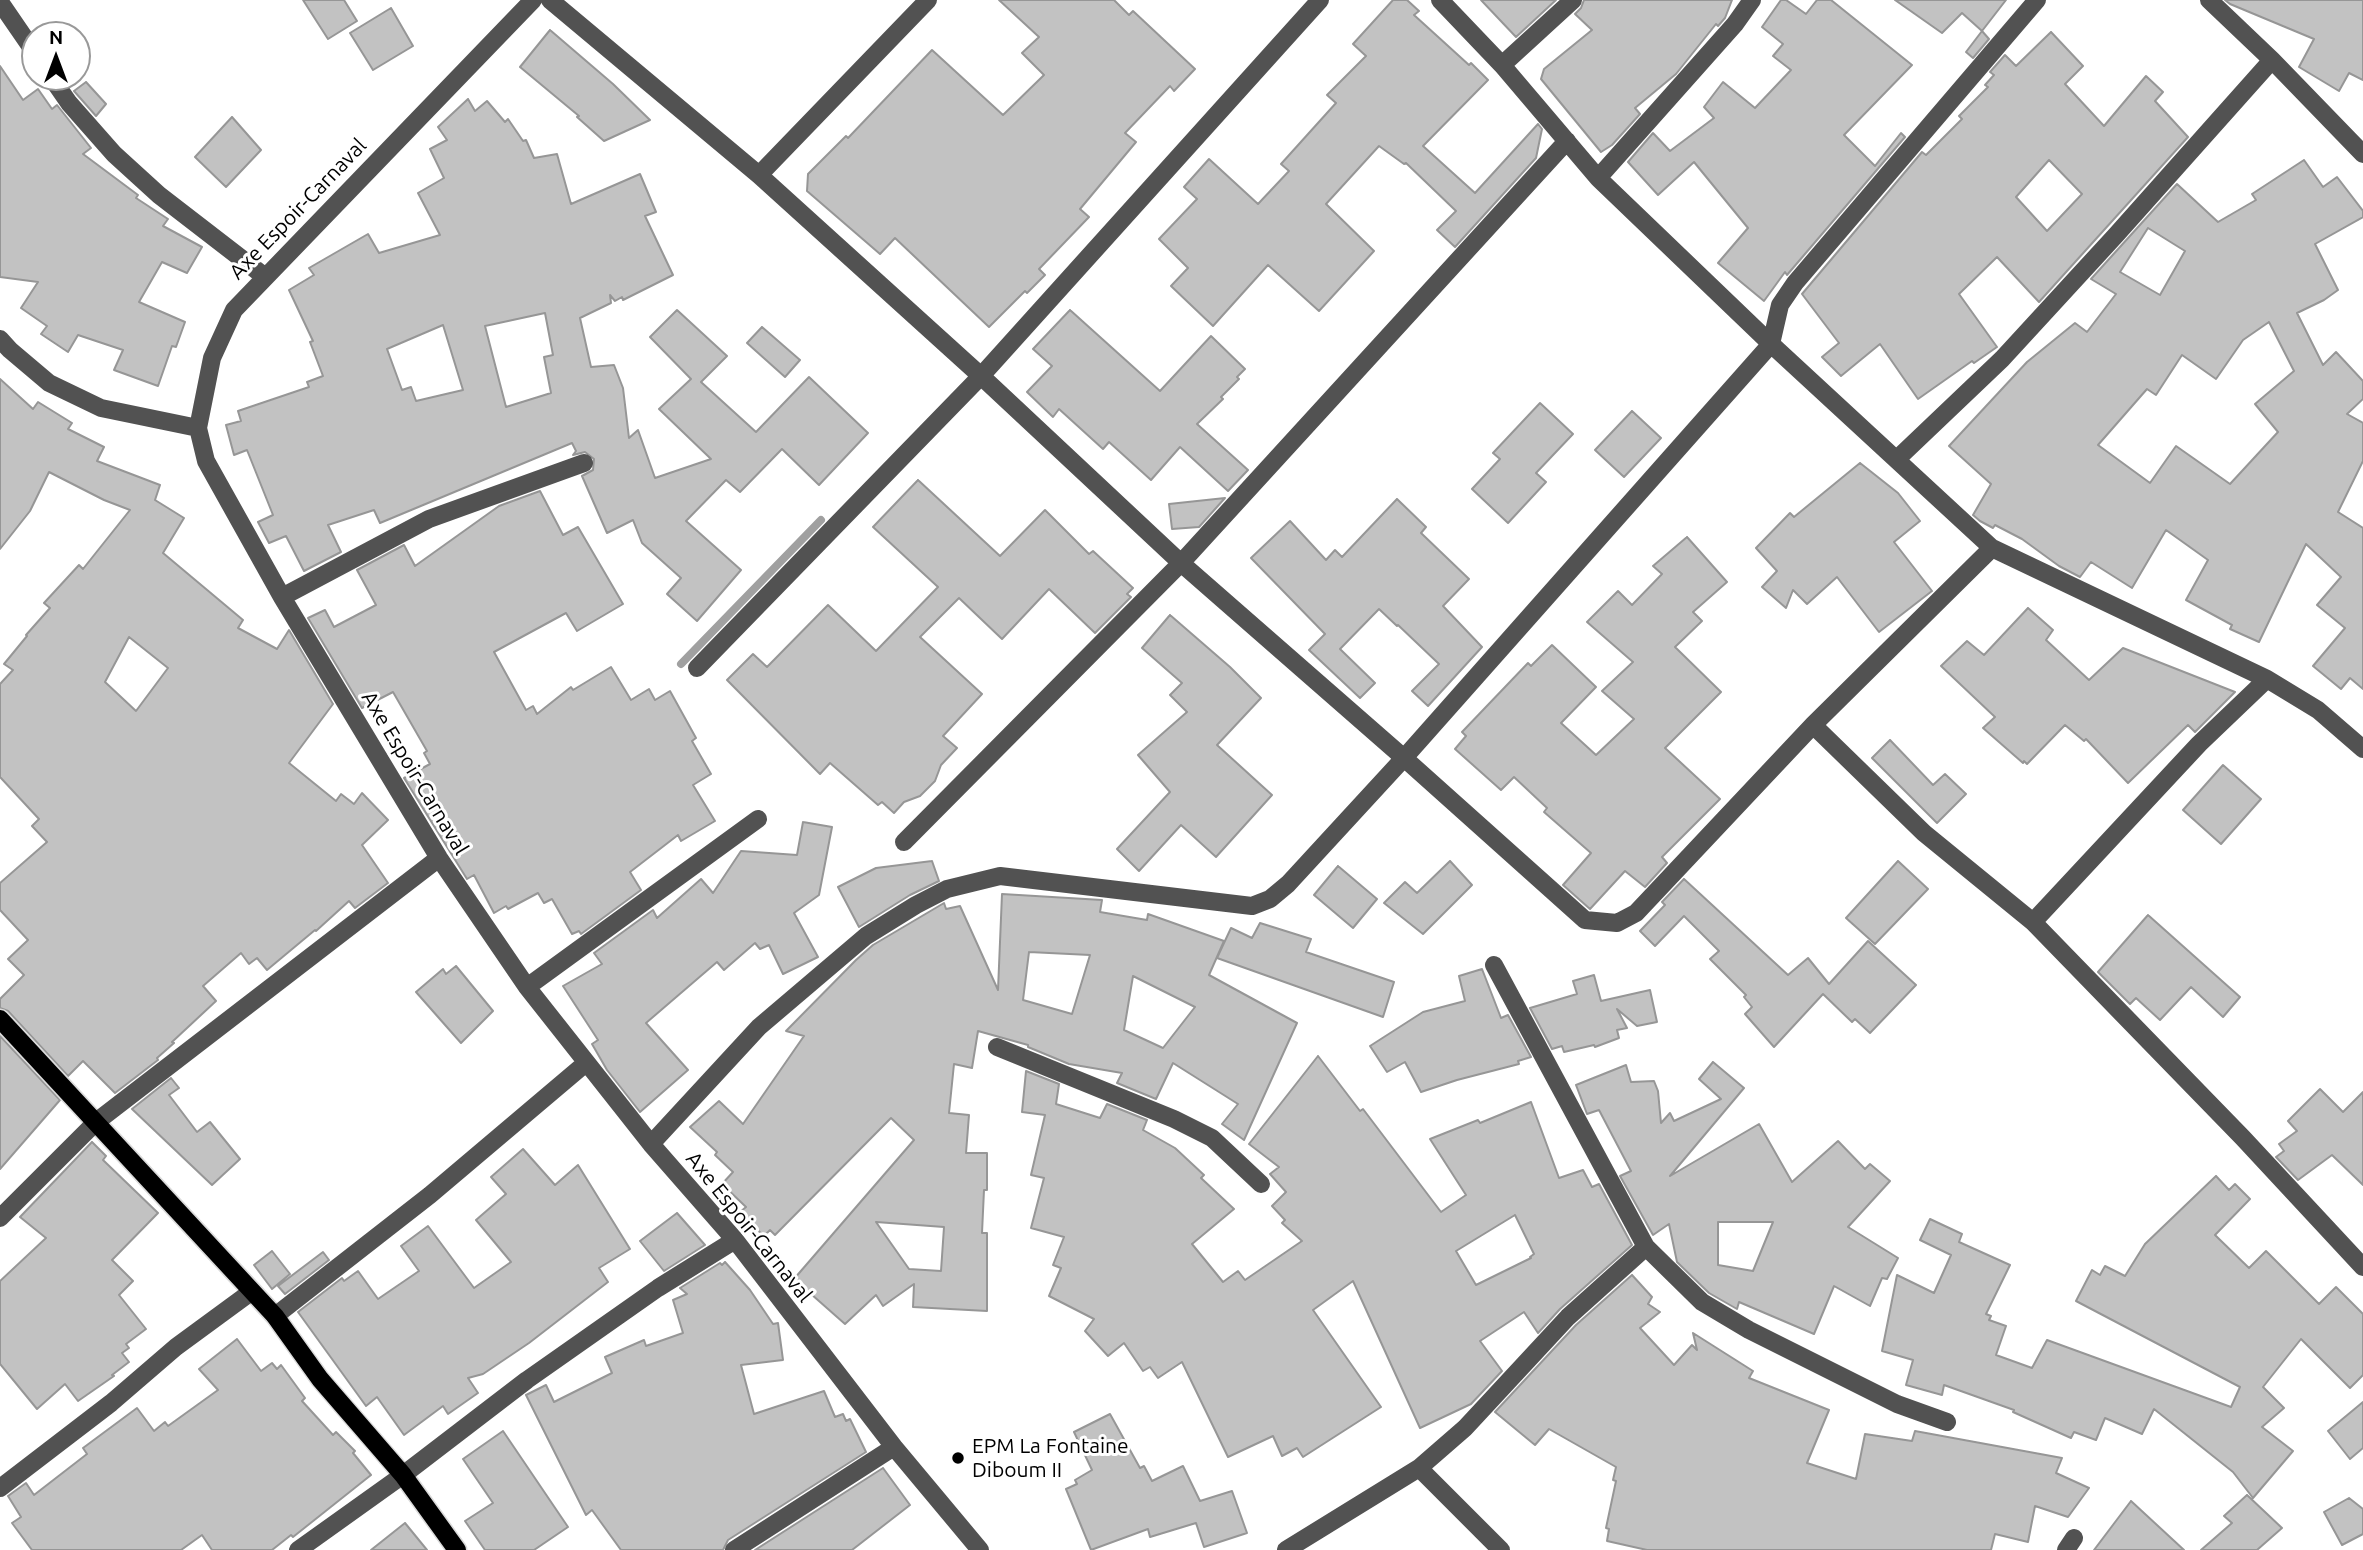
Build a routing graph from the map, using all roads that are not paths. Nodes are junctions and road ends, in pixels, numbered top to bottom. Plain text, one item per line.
1 (533, 0) edge
2 (550, 0) edge
3 (928, 0) edge
4 (1320, 0) edge
5 (1440, 0) edge
6 (1573, 0) edge
7 (1752, 0) edge
8 (2036, 0) edge
9 (2209, 0) edge
10 (0, 2) edge
11 (21, 33) edge
12 (2272, 60) junction
13 (1502, 65) junction
14 (61, 91) edge
15 (1567, 141) junction
16 (2363, 154) edge
17 (759, 175) junction
18 (1598, 178) junction
19 (264, 276) junction
20 (0, 339) edge
21 (1771, 344) junction
22 (981, 376) junction
23 (198, 428) junction
24 (1897, 460) junction
25 (584, 463) dead end
26 (1992, 548) junction
27 (1181, 563) junction
28 (282, 597) junction
29 (697, 668) dead end
30 (2267, 679) junction
31 (1813, 725) junction
32 (2363, 749) edge
33 (1404, 758) junction
34 (758, 819) dead end
35 (904, 842) dead end
36 (439, 858) junction
37 (2033, 922) junction
38 (1494, 965) dead end
39 (527, 987) junction
40 (0, 1019) edge
41 (997, 1047) dead end
42 (586, 1063) junction
43 (96, 1122) junction
44 (650, 1144) junction
45 (1261, 1184) dead end
46 (0, 1218) edge
47 (735, 1240) junction
48 (1646, 1247) junction
49 (2363, 1267) edge
50 (251, 1292) junction
51 (275, 1316) junction
52 (1947, 1422) dead end
53 (894, 1447) junction
54 (1419, 1468) junction
55 (403, 1475) junction
56 (0, 1488) edge
57 (298, 1550) edge
58 (457, 1550) edge
59 (734, 1550) edge
60 (980, 1550) edge
61 (1286, 1550) edge
62 (1501, 1550) edge

1 - 19 street, Axe Espoir-Carnaval
2 - 17 street
3 - 17 street
4 - 22 street
5 - 13 street
6 - 13 street
7 - 18 street
8 - 21 street
9 - 12 street
10 - 11 street
12 - 16 street
12 - 24 street
13 - 15 street
14 - 19 street
15 - 18 street
15 - 27 street
17 - 22 street
18 - 21 street
19 - 23 street, Axe Espoir-Carnaval
20 - 23 street
21 - 24 street
21 - 33 street
22 - 27 street
22 - 29 street
23 - 28 street, Axe Espoir-Carnaval
24 - 26 street
25 - 28 street
26 - 30 street
26 - 31 street
27 - 33 street
27 - 35 street
28 - 36 street, Axe Espoir-Carnaval
30 - 32 street
30 - 37 street
31 - 33 street
31 - 37 street
33 - 44 street
34 - 39 street
36 - 39 street, Axe Espoir-Carnaval
36 - 43 street
37 - 49 street
38 - 48 street
39 - 42 street, Axe Espoir-Carnaval
40 - 43 main road
41 - 45 street
42 - 44 street, Axe Espoir-Carnaval
42 - 51 street
43 - 46 street
43 - 50 main road
44 - 47 street, Axe Espoir-Carnaval
47 - 53 street, Axe Espoir-Carnaval
47 - 55 street
48 - 52 street
48 - 54 street
50 - 51 main road
50 - 56 street
51 - 55 main road
53 - 59 street
53 - 60 street, Axe Espoir-Carnaval
54 - 61 street
54 - 62 street
55 - 57 street
55 - 58 main road

